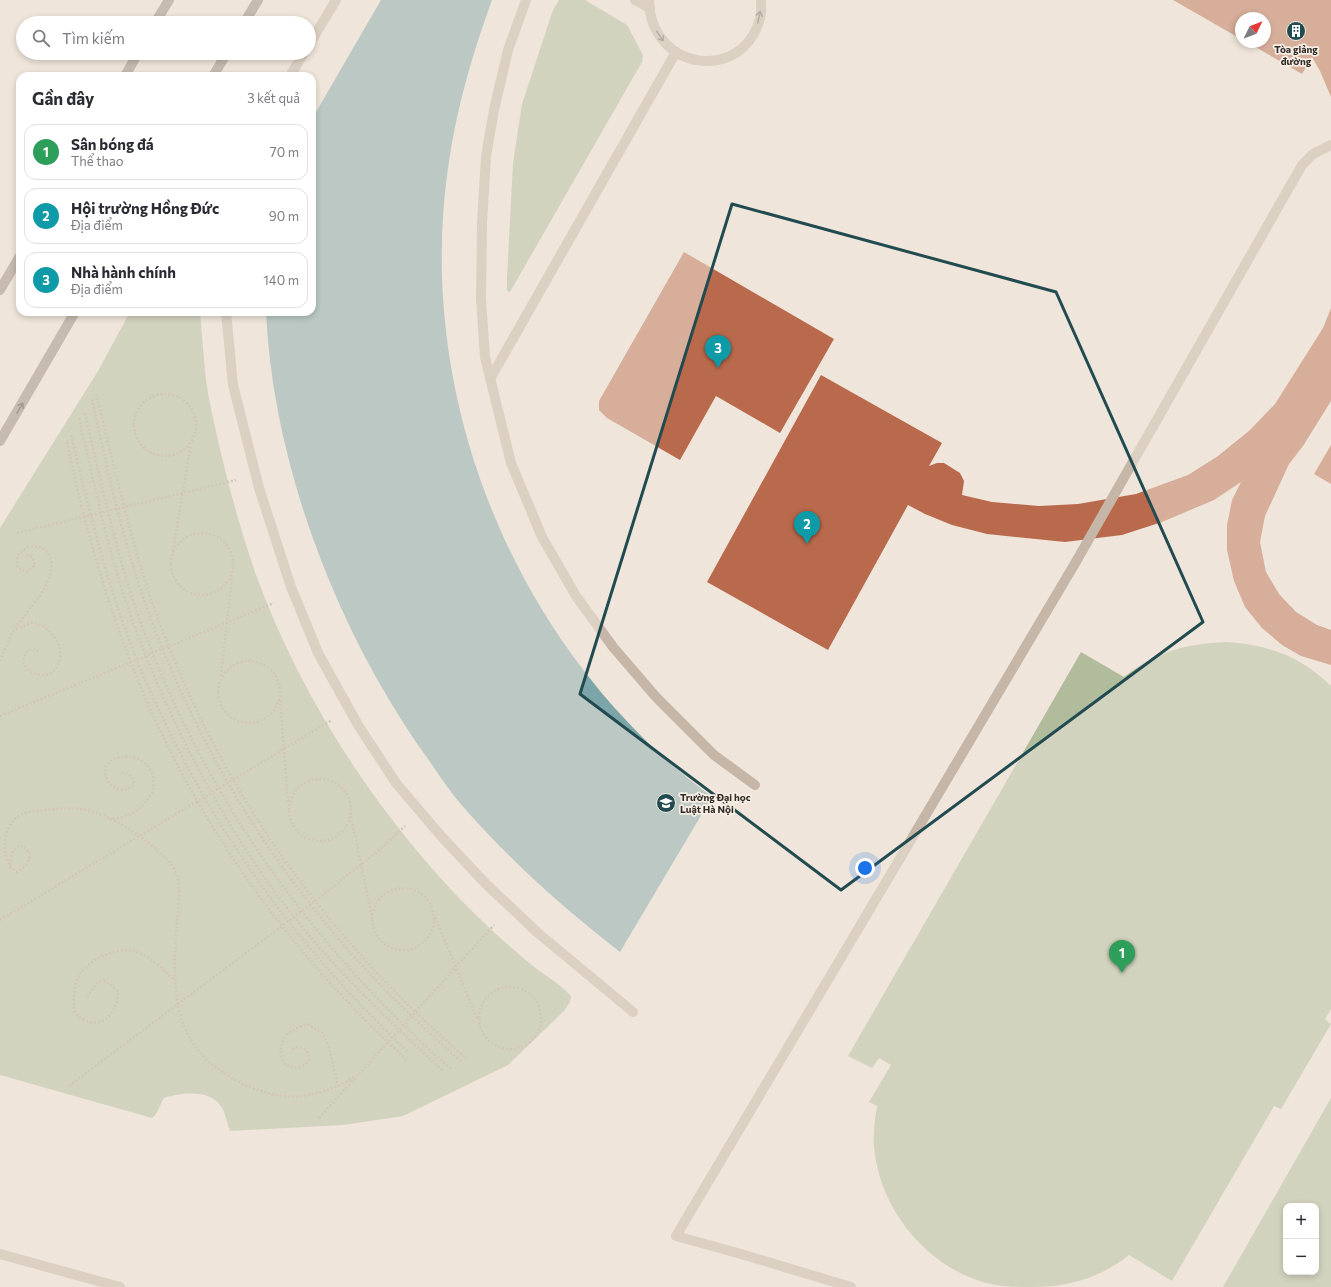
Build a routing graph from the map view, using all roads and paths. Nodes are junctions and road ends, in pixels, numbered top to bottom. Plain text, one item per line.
1 (169, 0) edge
2 (258, 0) edge
3 (336, 0) edge
4 (526, 0) edge
5 (635, 0) edge
6 (761, 0) edge
7 (649, 4) edge
8 (159, 16) edge
9 (248, 16) edge
10 (316, 33) edge
11 (676, 52) junction
12 (134, 60) edge
13 (223, 60) edge
14 (300, 60) edge
15 (126, 72) edge
16 (216, 72) edge
17 (292, 72) edge
18 (1331, 145) edge
19 (16, 263) edge
20 (0, 290) edge
21 (74, 316) edge
22 (226, 316) edge
23 (490, 379) junction
24 (96, 394) dead end
25 (92, 399) dead end
26 (85, 413) dead end
27 (79, 418) dead end
28 (71, 435) dead end
29 (0, 441) edge
30 (192, 441) junction
31 (67, 442) dead end
32 (236, 480) dead end
33 (182, 493) junction
34 (124, 507) junction
35 (117, 509) junction
36 (108, 511) junction
37 (100, 513) junction
38 (90, 515) junction
39 (84, 517) junction
40 (17, 533) dead end
41 (172, 556) junction
42 (24, 557) dead end
43 (232, 571) junction
44 (274, 603) dead end
45 (227, 622) junction
46 (13, 633) junction
47 (169, 646) junction
48 (163, 649) junction
49 (39, 651) dead end
50 (154, 652) junction
51 (147, 655) junction
52 (137, 659) junction
53 (0, 661) edge
54 (131, 662) junction
55 (221, 680) junction
56 (280, 698) junction
57 (0, 716) edge
58 (332, 720) dead end
59 (284, 749) junction
60 (122, 772) dead end
61 (232, 780) junction
62 (228, 783) junction
63 (755, 785) dead end
64 (218, 789) junction
65 (213, 792) junction
66 (204, 798) junction
67 (198, 801) junction
68 (289, 809) junction
69 (351, 814) junction
70 (108, 819) junction
71 (405, 826) dead end
72 (140, 836) junction
73 (361, 864) junction
74 (10, 870) junction
75 (314, 901) junction
76 (309, 905) junction
77 (302, 910) junction
78 (434, 914) junction
79 (294, 916) junction
80 (372, 919) junction
81 (0, 920) edge
82 (287, 921) junction
83 (282, 925) junction
84 (494, 925) dead end
85 (456, 967) junction
86 (175, 981) junction
87 (87, 997) dead end
88 (177, 1005) junction
89 (415, 1012) junction
90 (633, 1012) dead end
91 (411, 1017) junction
92 (403, 1025) junction
93 (480, 1025) junction
94 (399, 1030) junction
95 (392, 1037) junction
96 (387, 1043) junction
97 (292, 1048) dead end
98 (407, 1051) dead end
99 (467, 1058) dead end
100 (407, 1060) dead end
101 (462, 1062) dead end
102 (451, 1068) dead end
103 (443, 1070) dead end
104 (361, 1072) junction
105 (69, 1086) dead end
106 (338, 1086) junction
107 (319, 1118) dead end
108 (0, 1254) edge
109 (120, 1287) edge
110 (851, 1287) edge

1 - 8 main road
2 - 9 main road
3 - 10 street
4 - 23 street
5 - 7 street
11 -> 6 street
7 -> 11 street
11 - 23 street
12 - 15 main road
13 - 16 main road
14 - 17 street
18 - 110 street
19 - 20 main road
29 -> 21 main road
22 - 90 street
23 - 63 street
24 - 34 path
25 - 35 path
26 - 36 path
27 - 37 path
28 - 38 path
30 - 30 path
30 - 33 path
31 - 39 path
32 - 33 path
33 - 34 path
33 - 41 path
34 - 35 path
34 - 47 path
35 - 36 path
35 - 48 path
36 - 37 path
36 - 50 path
37 - 38 path
37 - 51 path
38 - 39 path
38 - 52 path
39 - 40 path
39 - 54 path
41 - 43 path
41 - 43 path
42 - 46 path
43 - 45 path
44 - 45 path
45 - 47 path
45 - 55 path
46 - 49 path
46 - 53 path
47 - 48 path
47 - 61 path
48 - 50 path
48 - 62 path
50 - 51 path
50 - 64 path
51 - 52 path
51 - 65 path
52 - 54 path
52 - 66 path
54 - 57 path
54 - 67 path
55 - 56 path
55 - 56 path
56 - 59 path
58 - 59 path
59 - 61 path
59 - 68 path
60 - 70 path
61 - 62 path
61 - 75 path
62 - 64 path
62 - 76 path
64 - 65 path
64 - 77 path
65 - 66 path
65 - 79 path
66 - 67 path
66 - 82 path
67 - 72 path
67 - 83 path
68 - 69 path
68 - 69 path
69 - 73 path
70 - 72 path
70 - 74 path
71 - 73 path
72 - 81 path
72 - 86 path
73 - 75 path
73 - 80 path
74 - 74 path
75 - 76 path
75 - 89 path
76 - 77 path
76 - 91 path
77 - 79 path
77 - 92 path
78 - 80 path
78 - 80 path
78 - 85 path
79 - 82 path
79 - 94 path
82 - 83 path
82 - 95 path
83 - 88 path
83 - 96 path
84 - 85 path
85 - 89 path
85 - 93 path
86 - 87 path
86 - 88 path
88 - 105 path
88 - 106 path
89 - 91 path
89 - 99 path
91 - 92 path
91 - 101 path
92 - 94 path
92 - 102 path
93 - 93 path
94 - 95 path
94 - 103 path
95 - 96 path
95 - 98 path
96 - 100 path
96 - 104 path
97 - 106 path
104 - 106 path
104 - 107 path
108 - 109 street

